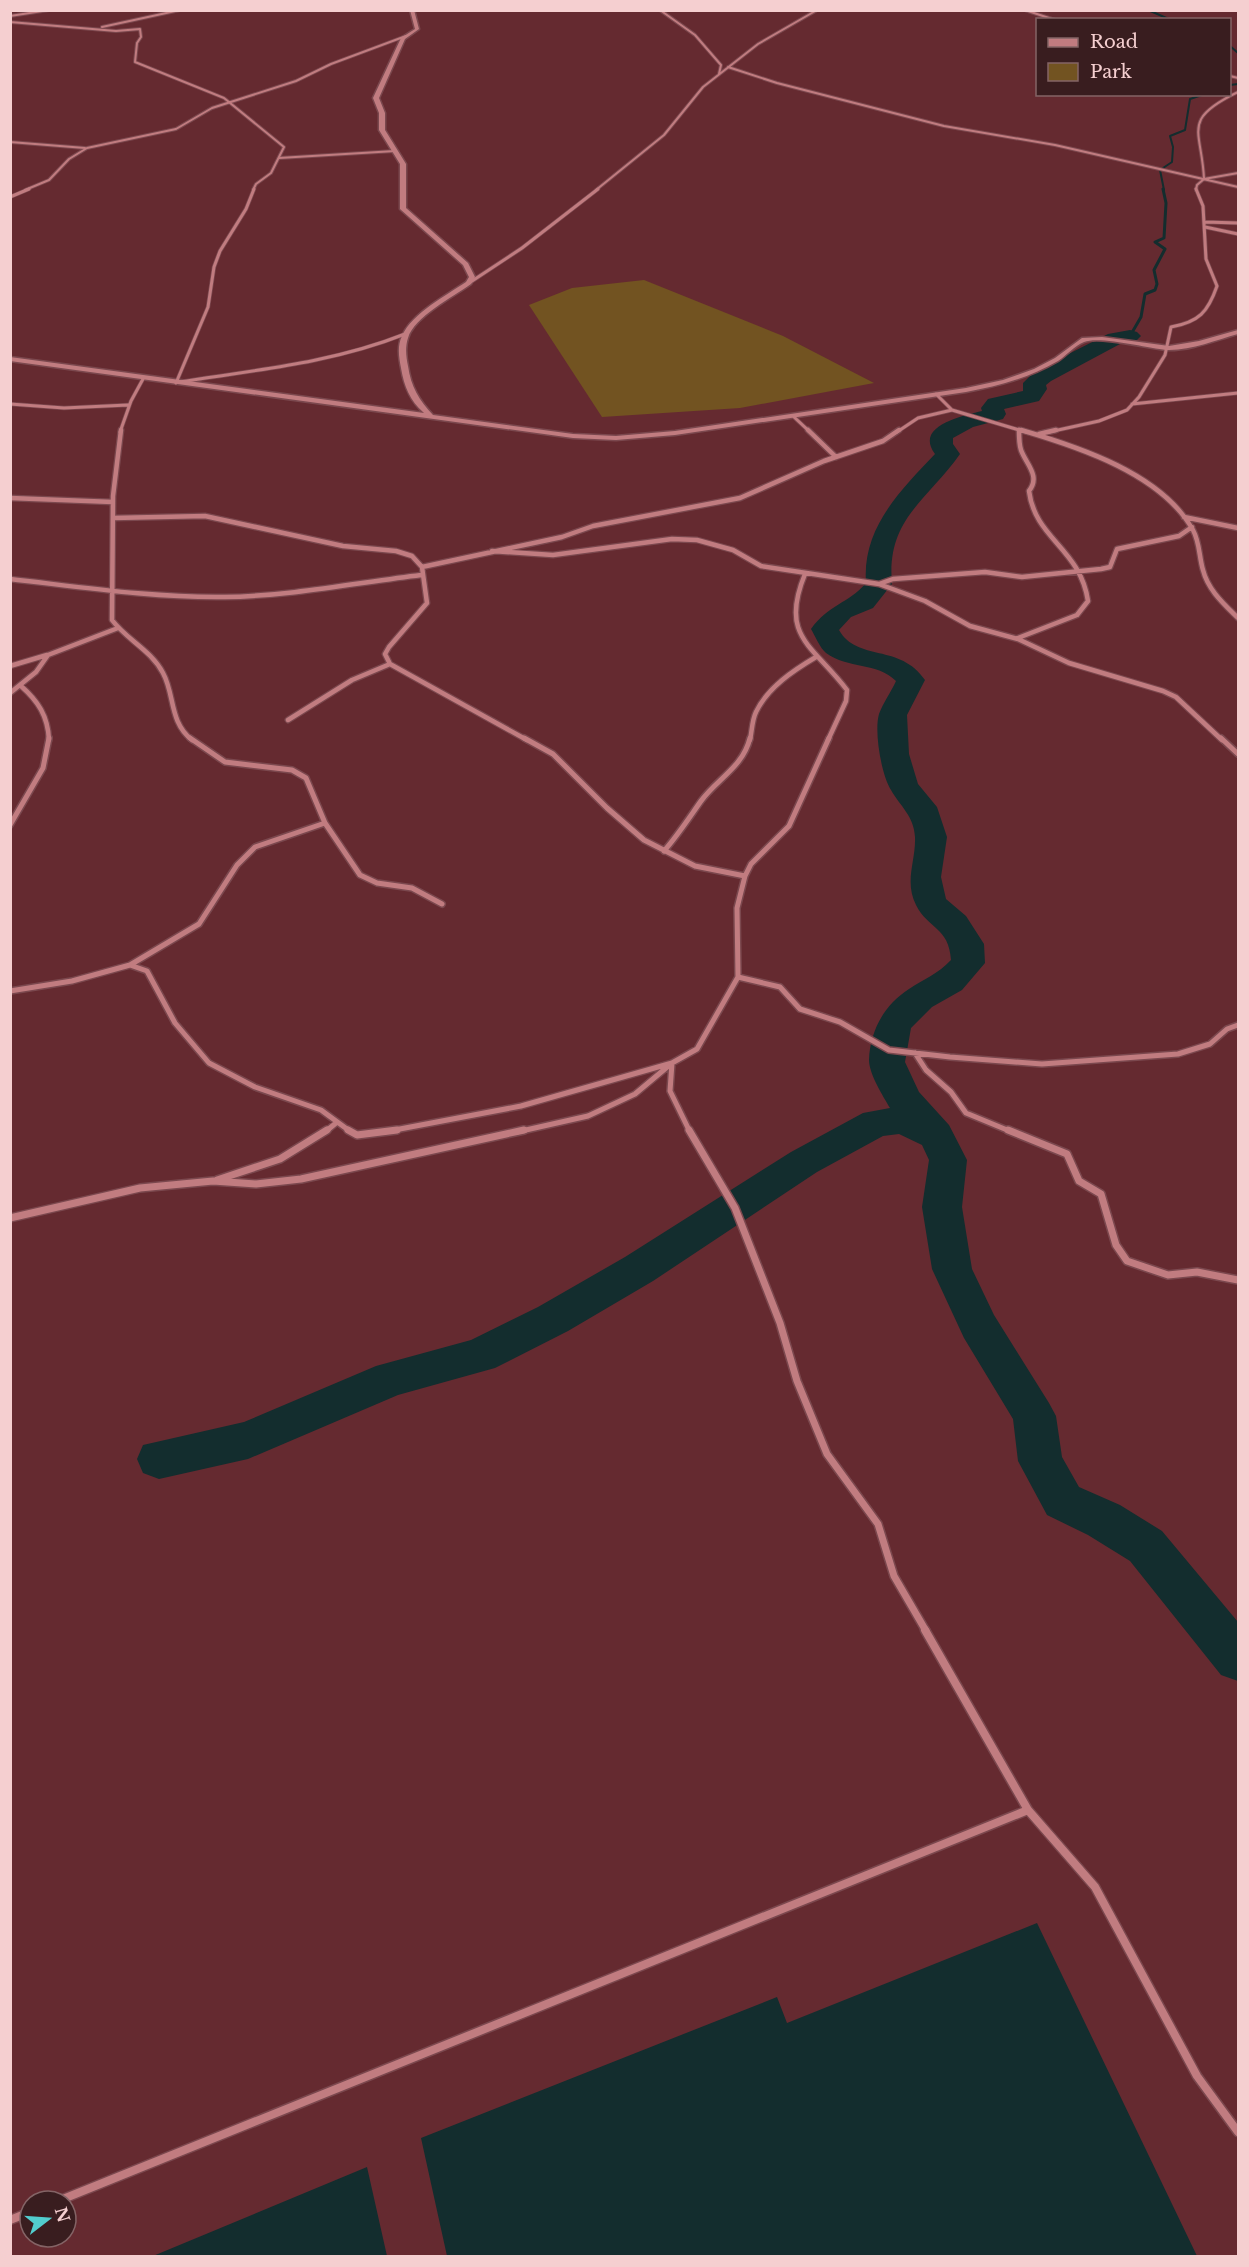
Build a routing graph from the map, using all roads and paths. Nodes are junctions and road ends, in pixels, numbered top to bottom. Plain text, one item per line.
1 (49, 10) edge
2 (180, 10) edge
3 (412, 10) edge
4 (660, 10) edge
5 (817, 10) edge
6 (1025, 10) edge
7 (10, 16) edge
8 (1049, 18) edge
9 (10, 22) edge
10 (94, 29) junction
11 (405, 36) junction
12 (728, 67) junction
13 (719, 74) junction
14 (1231, 96) edge
15 (226, 102) junction
16 (10, 142) edge
17 (87, 148) junction
18 (395, 151) junction
19 (279, 158) junction
20 (1239, 173) edge
21 (1203, 180) junction
22 (1239, 187) edge
23 (10, 197) edge
24 (1205, 222) junction
25 (1239, 223) edge
26 (1205, 227) junction
27 (1239, 234) edge
28 (470, 283) junction
29 (1239, 332) edge
30 (405, 334) junction
31 (1168, 348) junction
32 (10, 359) edge
33 (143, 378) junction
34 (176, 383) junction
35 (1239, 393) edge
36 (936, 394) junction
37 (10, 404) edge
38 (1132, 404) junction
39 (128, 405) junction
40 (952, 410) junction
41 (431, 416) junction
42 (794, 417) junction
43 (1019, 429) junction
44 (1039, 434) junction
45 (836, 457) junction
46 (10, 498) edge
47 (113, 502) junction
48 (113, 518) junction
49 (1184, 518) junction
50 (1192, 527) junction
51 (1239, 528) edge
52 (492, 551) junction
53 (422, 567) junction
54 (1080, 570) junction
55 (805, 574) junction
56 (422, 576) junction
57 (10, 579) edge
58 (879, 584) junction
59 (114, 591) junction
60 (1239, 618) edge
61 (118, 628) junction
62 (1018, 639) junction
63 (48, 655) junction
64 (816, 657) junction
65 (390, 664) junction
66 (10, 666) edge
67 (21, 687) junction
68 (10, 693) edge
69 (288, 720) dead end
70 (1239, 753) edge
71 (12, 816) edge
72 (324, 823) junction
73 (10, 825) edge
74 (664, 851) junction
75 (745, 876) junction
76 (442, 904) dead end
77 (130, 965) junction
78 (738, 977) junction
79 (10, 992) edge
80 (1239, 1025) edge
81 (915, 1053) junction
82 (672, 1063) junction
83 (336, 1124) junction
84 (213, 1181) junction
85 (10, 1218) edge
86 (1239, 1280) edge
87 (1028, 1810) junction
88 (1239, 2132) edge
89 (78, 2193) edge

1 - 7 street
2 - 10 street
3 - 11 street
4 - 13 street
5 - 12 street
6 - 8 street
9 - 10 street
10 - 15 street
11 - 15 street
11 - 18 street
12 - 13 street
12 - 21 street
13 - 28 street
14 - 21 street
15 - 17 street
15 - 19 street
16 - 17 street
17 - 23 street
18 - 19 street
18 - 28 street
19 - 34 street
20 - 21 street
21 - 22 street
21 - 24 street
24 - 25 street
24 - 26 street
26 - 27 street
26 - 31 street
28 - 30 street
29 - 31 street
30 - 34 street
30 - 41 street
31 - 36 street
31 - 38 street
32 - 33 street
33 - 34 street
33 - 39 street
34 - 41 street
35 - 38 street
36 - 40 street
36 - 42 street
37 - 39 street
38 - 44 street
39 - 47 street
40 - 43 street
40 - 45 street
41 - 42 street
42 - 45 street
43 - 44 street
43 - 54 street
44 - 49 street
45 - 52 street
46 - 47 street
47 - 48 street
48 - 53 street
48 - 59 street
49 - 50 street
49 - 51 street
50 - 54 street
50 - 60 street
52 - 53 street
52 - 55 street
53 - 56 street
54 - 58 street
54 - 62 street
55 - 58 street
55 - 64 street
56 - 59 street
56 - 65 street
57 - 59 street
58 - 62 street
59 - 61 street
61 - 63 street
61 - 72 street
62 - 70 street
63 - 66 street
63 - 67 street
64 - 74 street
64 - 75 street
65 - 69 street
65 - 74 street
67 - 68 street
67 - 71 street
71 - 73 street
72 - 76 street
72 - 77 street
74 - 75 street
75 - 78 street
77 - 79 street
77 - 83 street
78 - 81 street
78 - 82 street
80 - 81 street
81 - 86 street
82 - 83 street
82 - 84 street
82 - 87 street
83 - 84 street
84 - 85 street
87 - 88 street
87 - 89 street

